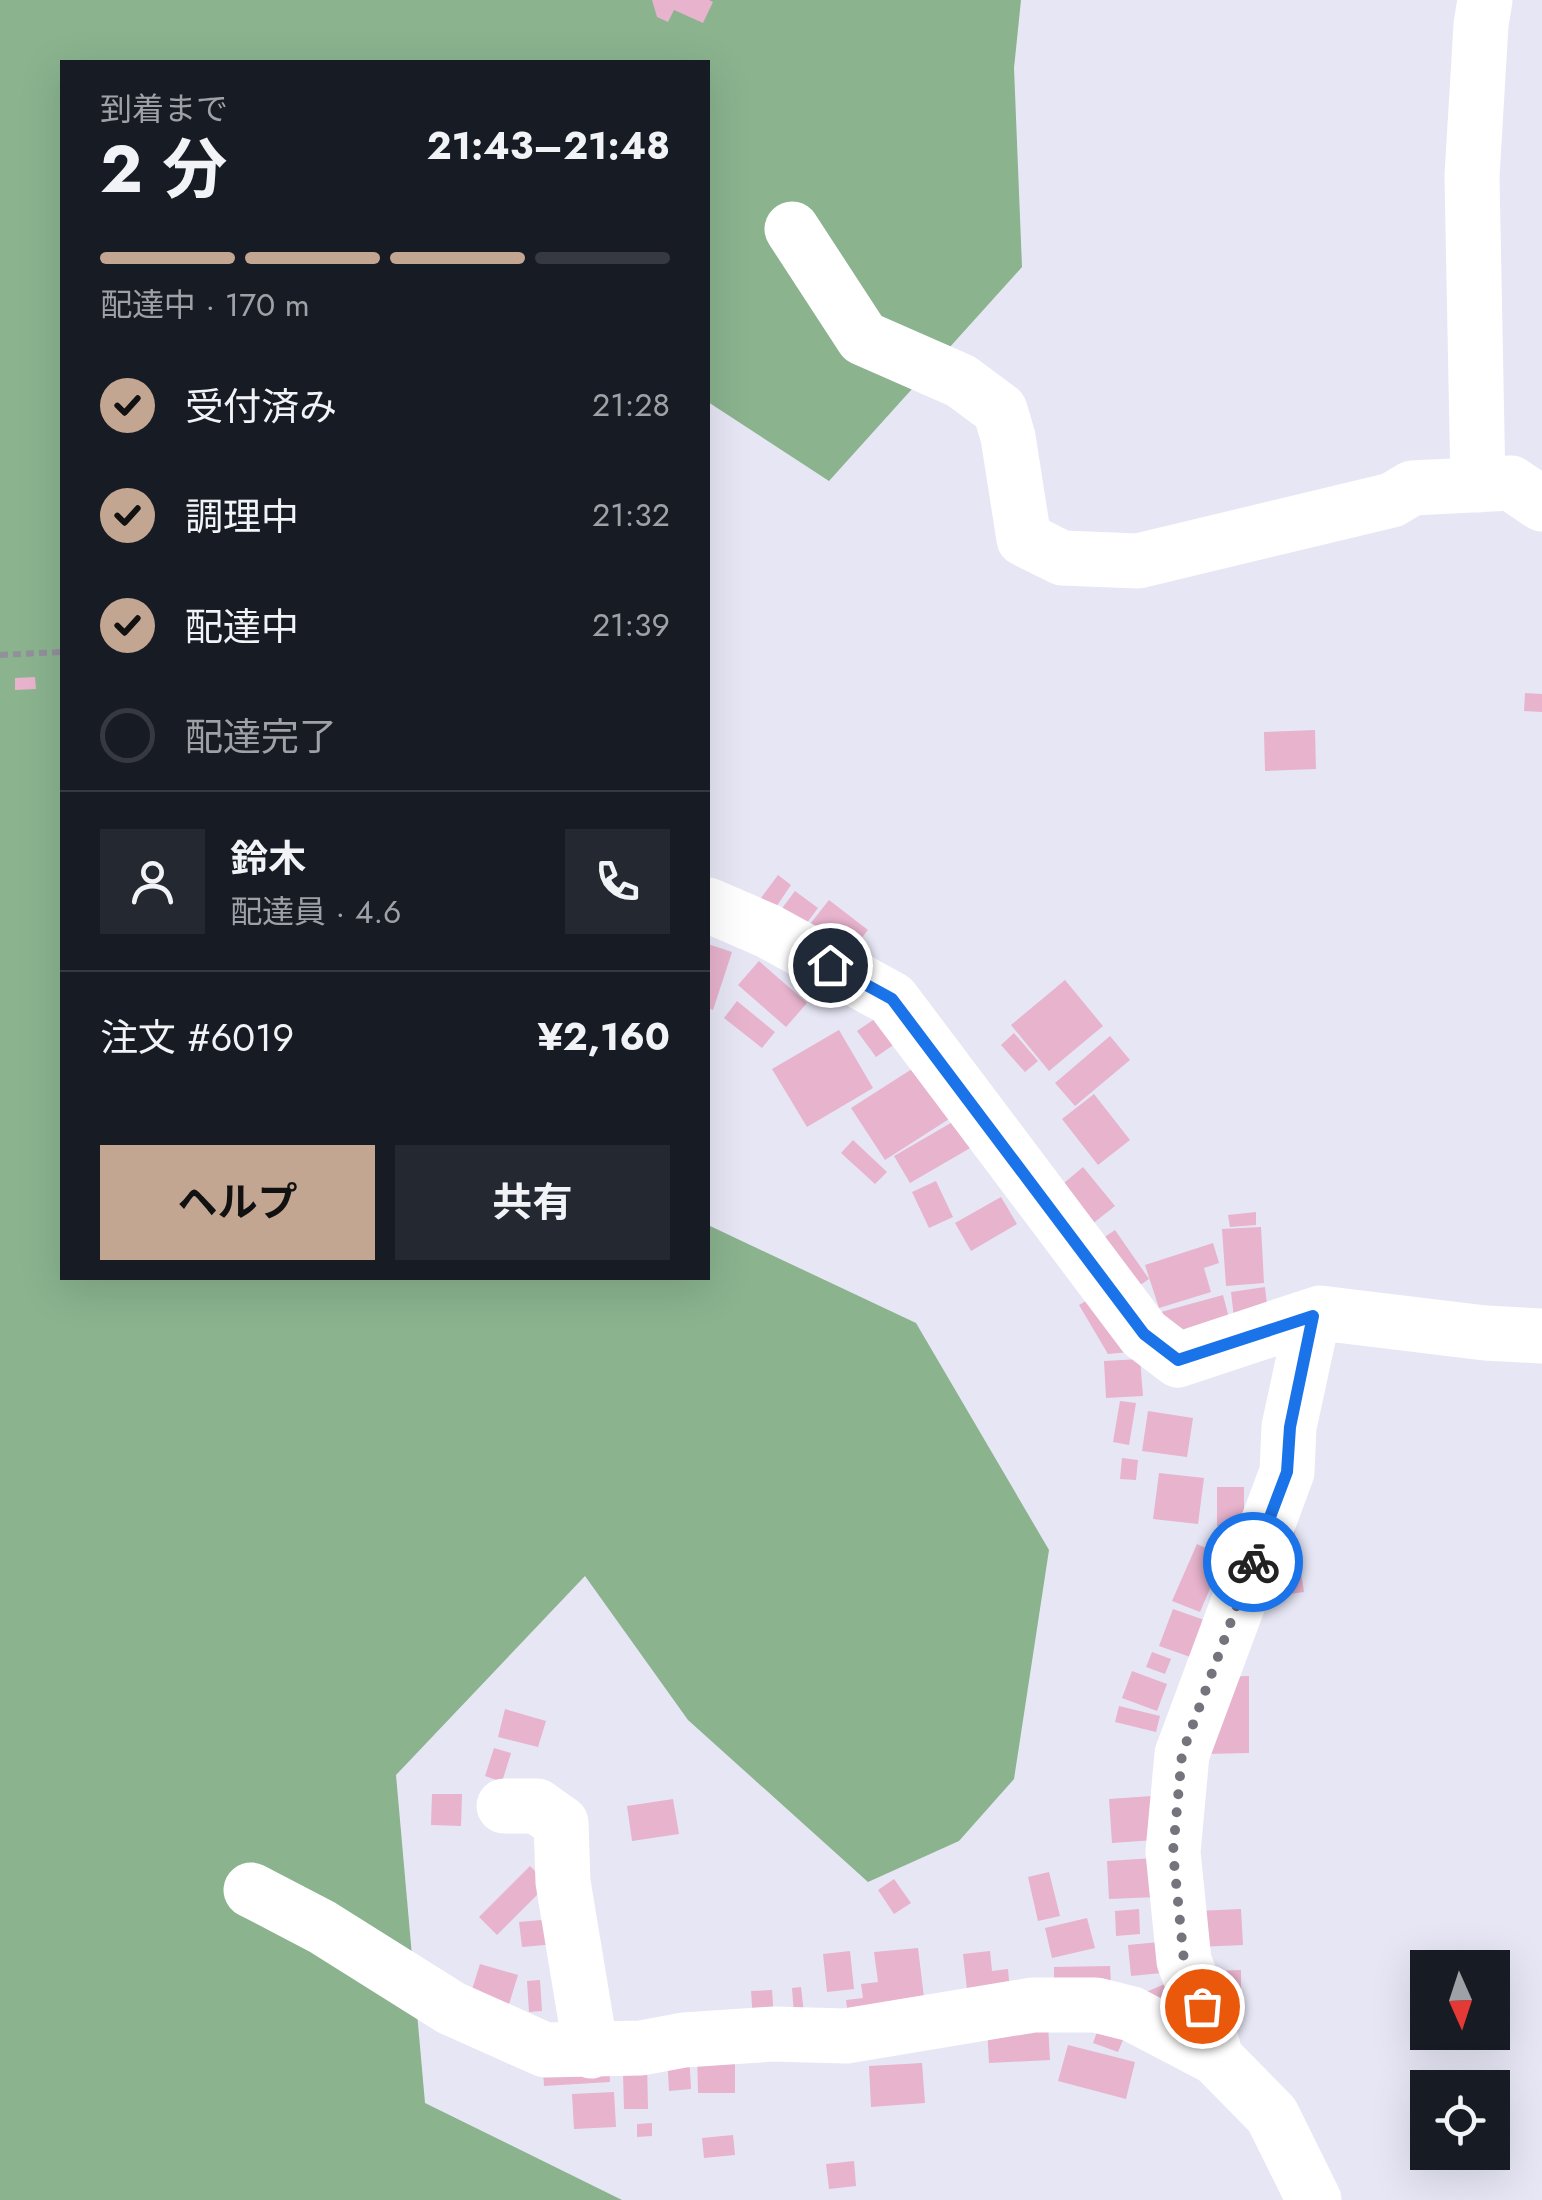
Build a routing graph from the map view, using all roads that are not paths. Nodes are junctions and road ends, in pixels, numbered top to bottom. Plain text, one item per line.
1 (1486, 0) edge
2 (792, 229) dead end
3 (1478, 485) junction
4 (1542, 504) edge
5 (710, 905) edge
6 (1313, 1316) junction
7 (1542, 1336) edge
8 (504, 1806) dead end
9 (251, 1890) dead end
10 (591, 2051) junction
11 (1216, 2058) junction
12 (1314, 2200) edge

1 - 3 street
2 - 3 street
3 - 4 street
5 - 6 street
6 - 7 street
6 - 11 street
8 - 10 street
9 - 10 street
10 - 11 street
11 - 12 street

